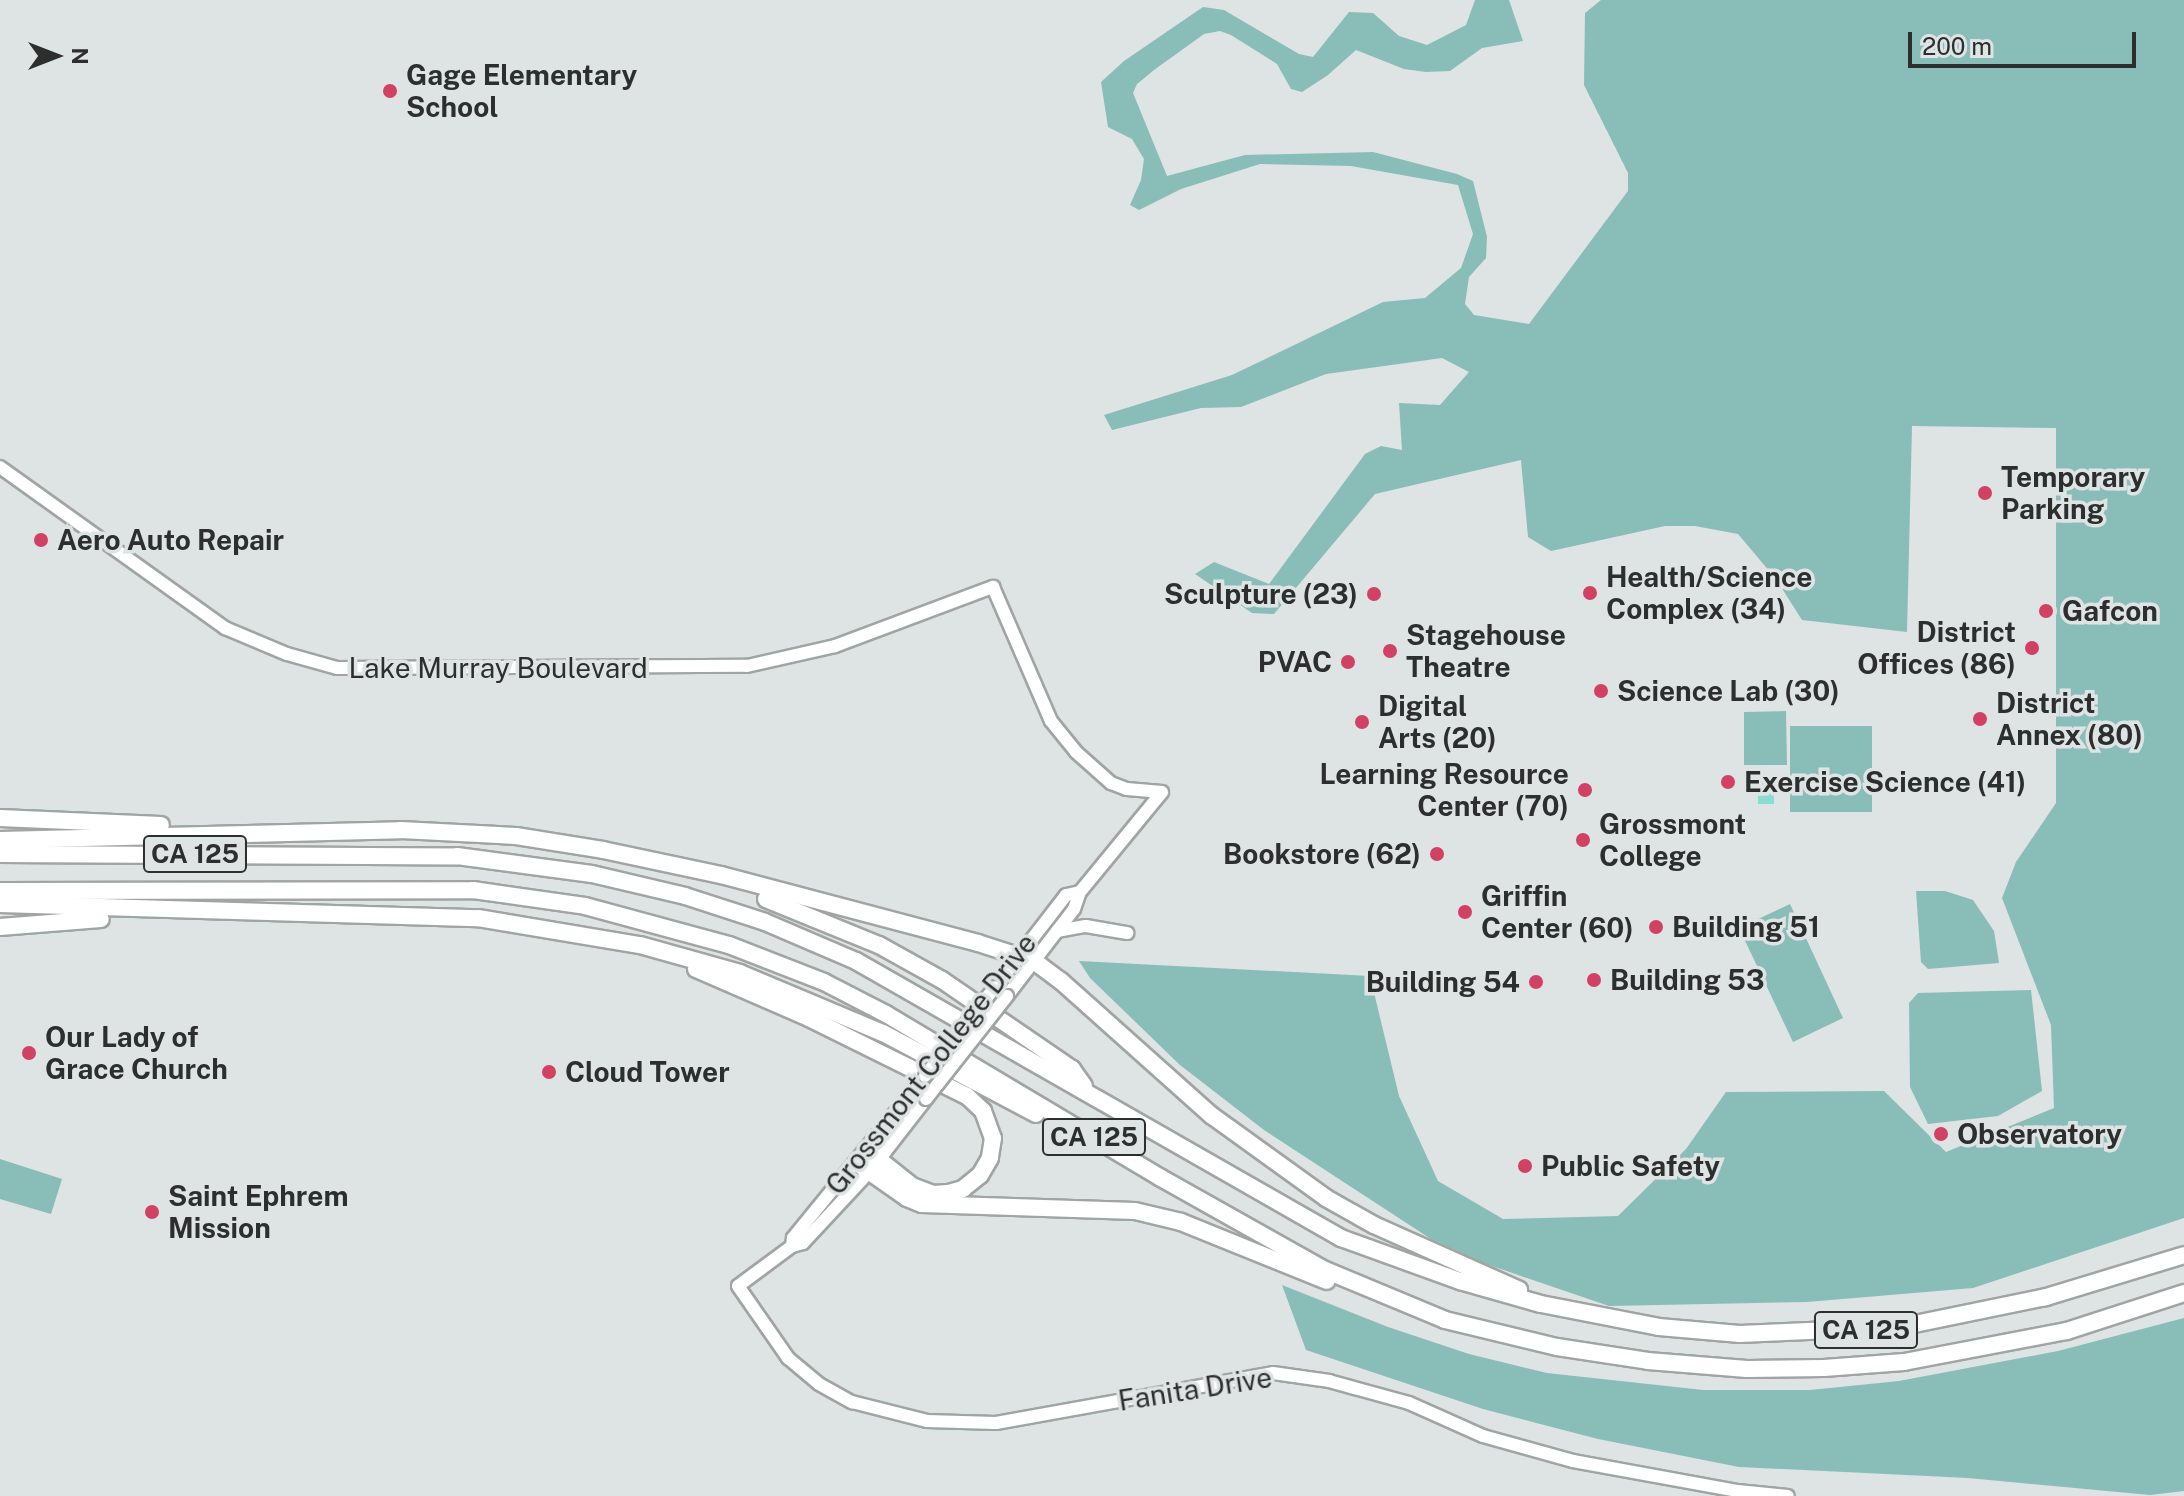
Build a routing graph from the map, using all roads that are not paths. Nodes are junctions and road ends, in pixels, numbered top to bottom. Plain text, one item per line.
1 (0, 467) edge
2 (1162, 792) joint
3 (0, 818) edge
4 (310, 832) junction
5 (0, 840) edge
6 (0, 854) edge
7 (677, 866) junction
8 (0, 891) edge
9 (1080, 892) junction
10 (0, 904) edge
11 (251, 913) junction
12 (0, 927) edge
13 (1057, 931) junction
14 (1127, 933) dead end
15 (640, 945) junction
16 (1016, 956) junction
17 (1034, 961) junction
18 (1087, 1091) junction
19 (868, 1161) junction
20 (1141, 1166) junction
21 (2184, 1255) edge
22 (738, 1286) joint
23 (2184, 1293) edge
24 (1541, 1304) junction
25 (1412, 1308) junction
26 (1788, 1496) edge

1 - 2 main road, Lake Murray Boulevard
2 - 9 main road, Grossmont College Drive
3 - 4 highway
4 - 5 highway
4 - 7 highway
6 - 18 highway, CA 125
7 - 16 highway
7 - 18 highway
8 - 20 highway, CA 125
9 - 13 main road, Grossmont College Drive
9 - 16 main road, Grossmont College Drive
10 - 11 highway
11 - 12 highway
11 - 15 highway
13 - 14 main road
13 - 17 main road, Grossmont College Drive
15 - 19 highway
15 - 20 highway
16 - 17 highway
16 - 19 main road, Grossmont College Drive, bridge
17 - 19 main road, Grossmont College Drive, bridge
17 - 24 highway
18 - 24 highway, CA 125
19 - 22 main road, Grossmont College Drive
19 - 25 highway
20 - 25 highway, CA 125
21 - 24 highway, CA 125
22 - 26 main road, Fanita Drive
23 - 25 highway, CA 125

